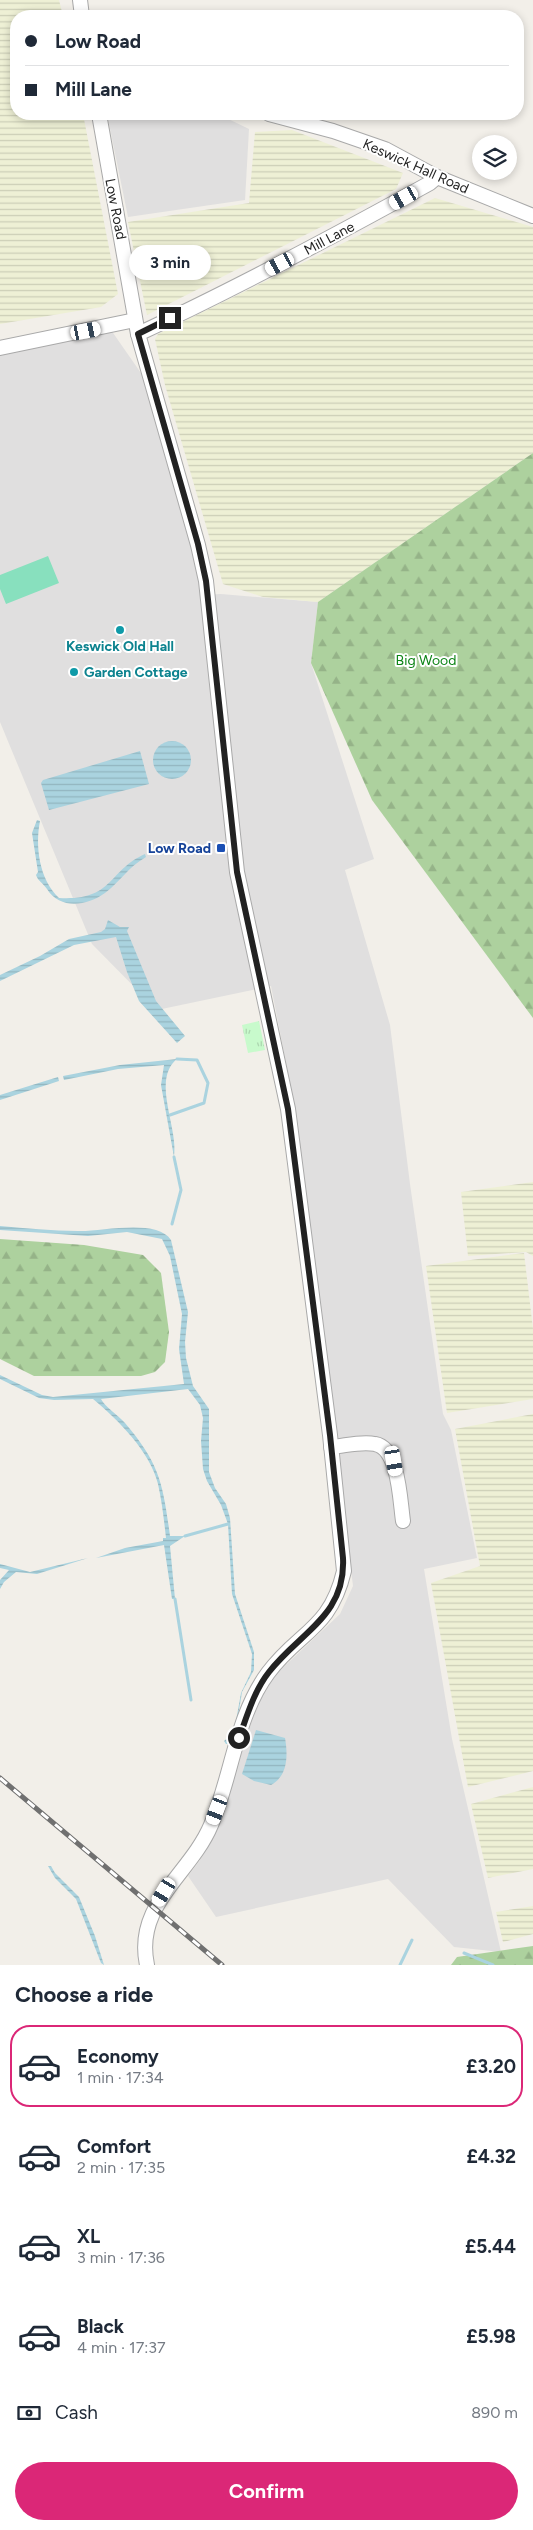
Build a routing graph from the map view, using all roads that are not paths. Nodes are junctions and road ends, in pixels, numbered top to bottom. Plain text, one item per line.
1 (100, 120) edge
2 (291, 120) edge
3 (438, 177) junction
4 (533, 216) edge
5 (136, 327) junction
6 (0, 348) edge
7 (331, 1447) junction
8 (403, 1521) dead end
9 (147, 1965) edge

1 - 5 street, Low Road
2 - 3 street, Keswick Hall Road
3 - 4 street, Keswick Hall Road
3 - 5 street, Mill Lane
5 - 6 street, Mill Lane
5 - 7 street, Low Road
7 - 8 street
7 - 9 street, Low Road

